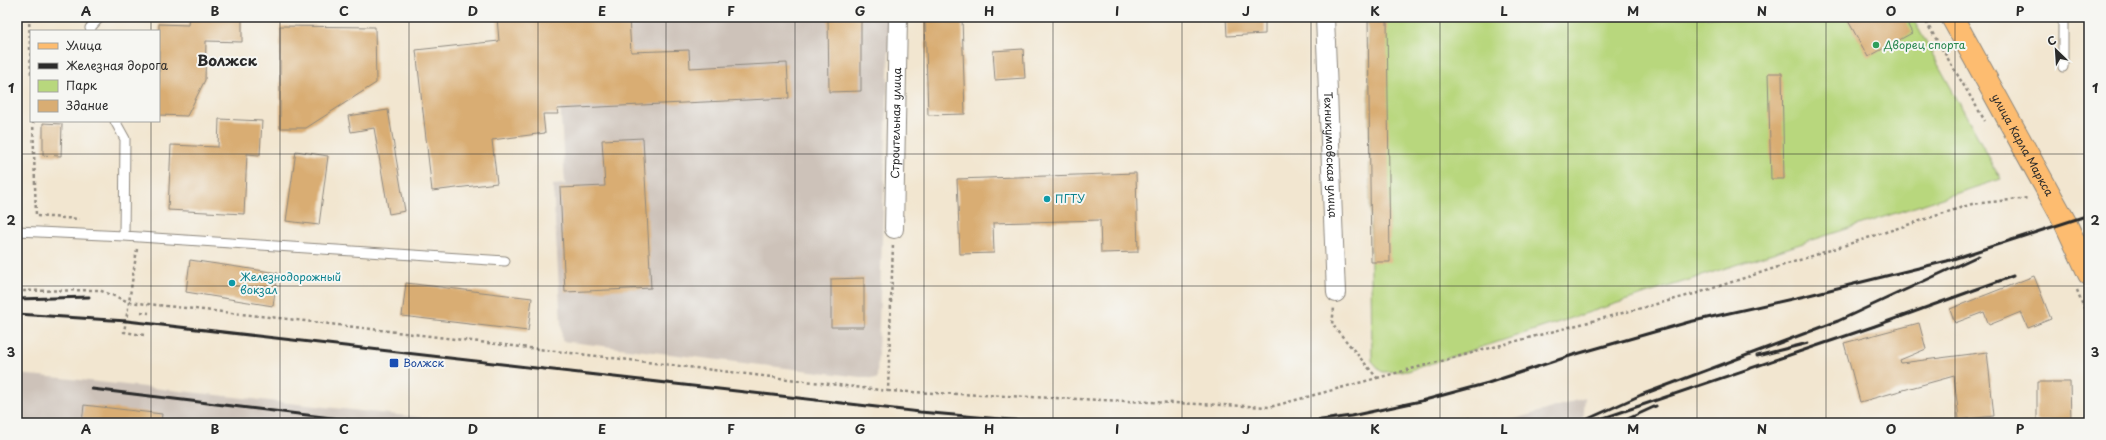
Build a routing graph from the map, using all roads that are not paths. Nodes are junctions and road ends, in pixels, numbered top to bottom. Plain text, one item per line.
1 (100, 17) edge
2 (898, 17) edge
3 (1325, 17) edge
4 (1952, 17) edge
5 (2063, 17) edge
6 (91, 30) edge
7 (2063, 67) dead end
8 (116, 122) edge
9 (894, 229) road end
10 (17, 231) edge
11 (124, 236) junction
12 (505, 261) dead end
13 (2089, 274) edge
14 (1336, 291) road end

1 - 6 lane
2 - 9 street, Строительная улица
3 - 14 street, Техникумовская улица
4 - 13 main road, улица Карла Маркса
5 - 7 lane
8 - 11 lane
10 - 11 lane
11 - 12 lane

